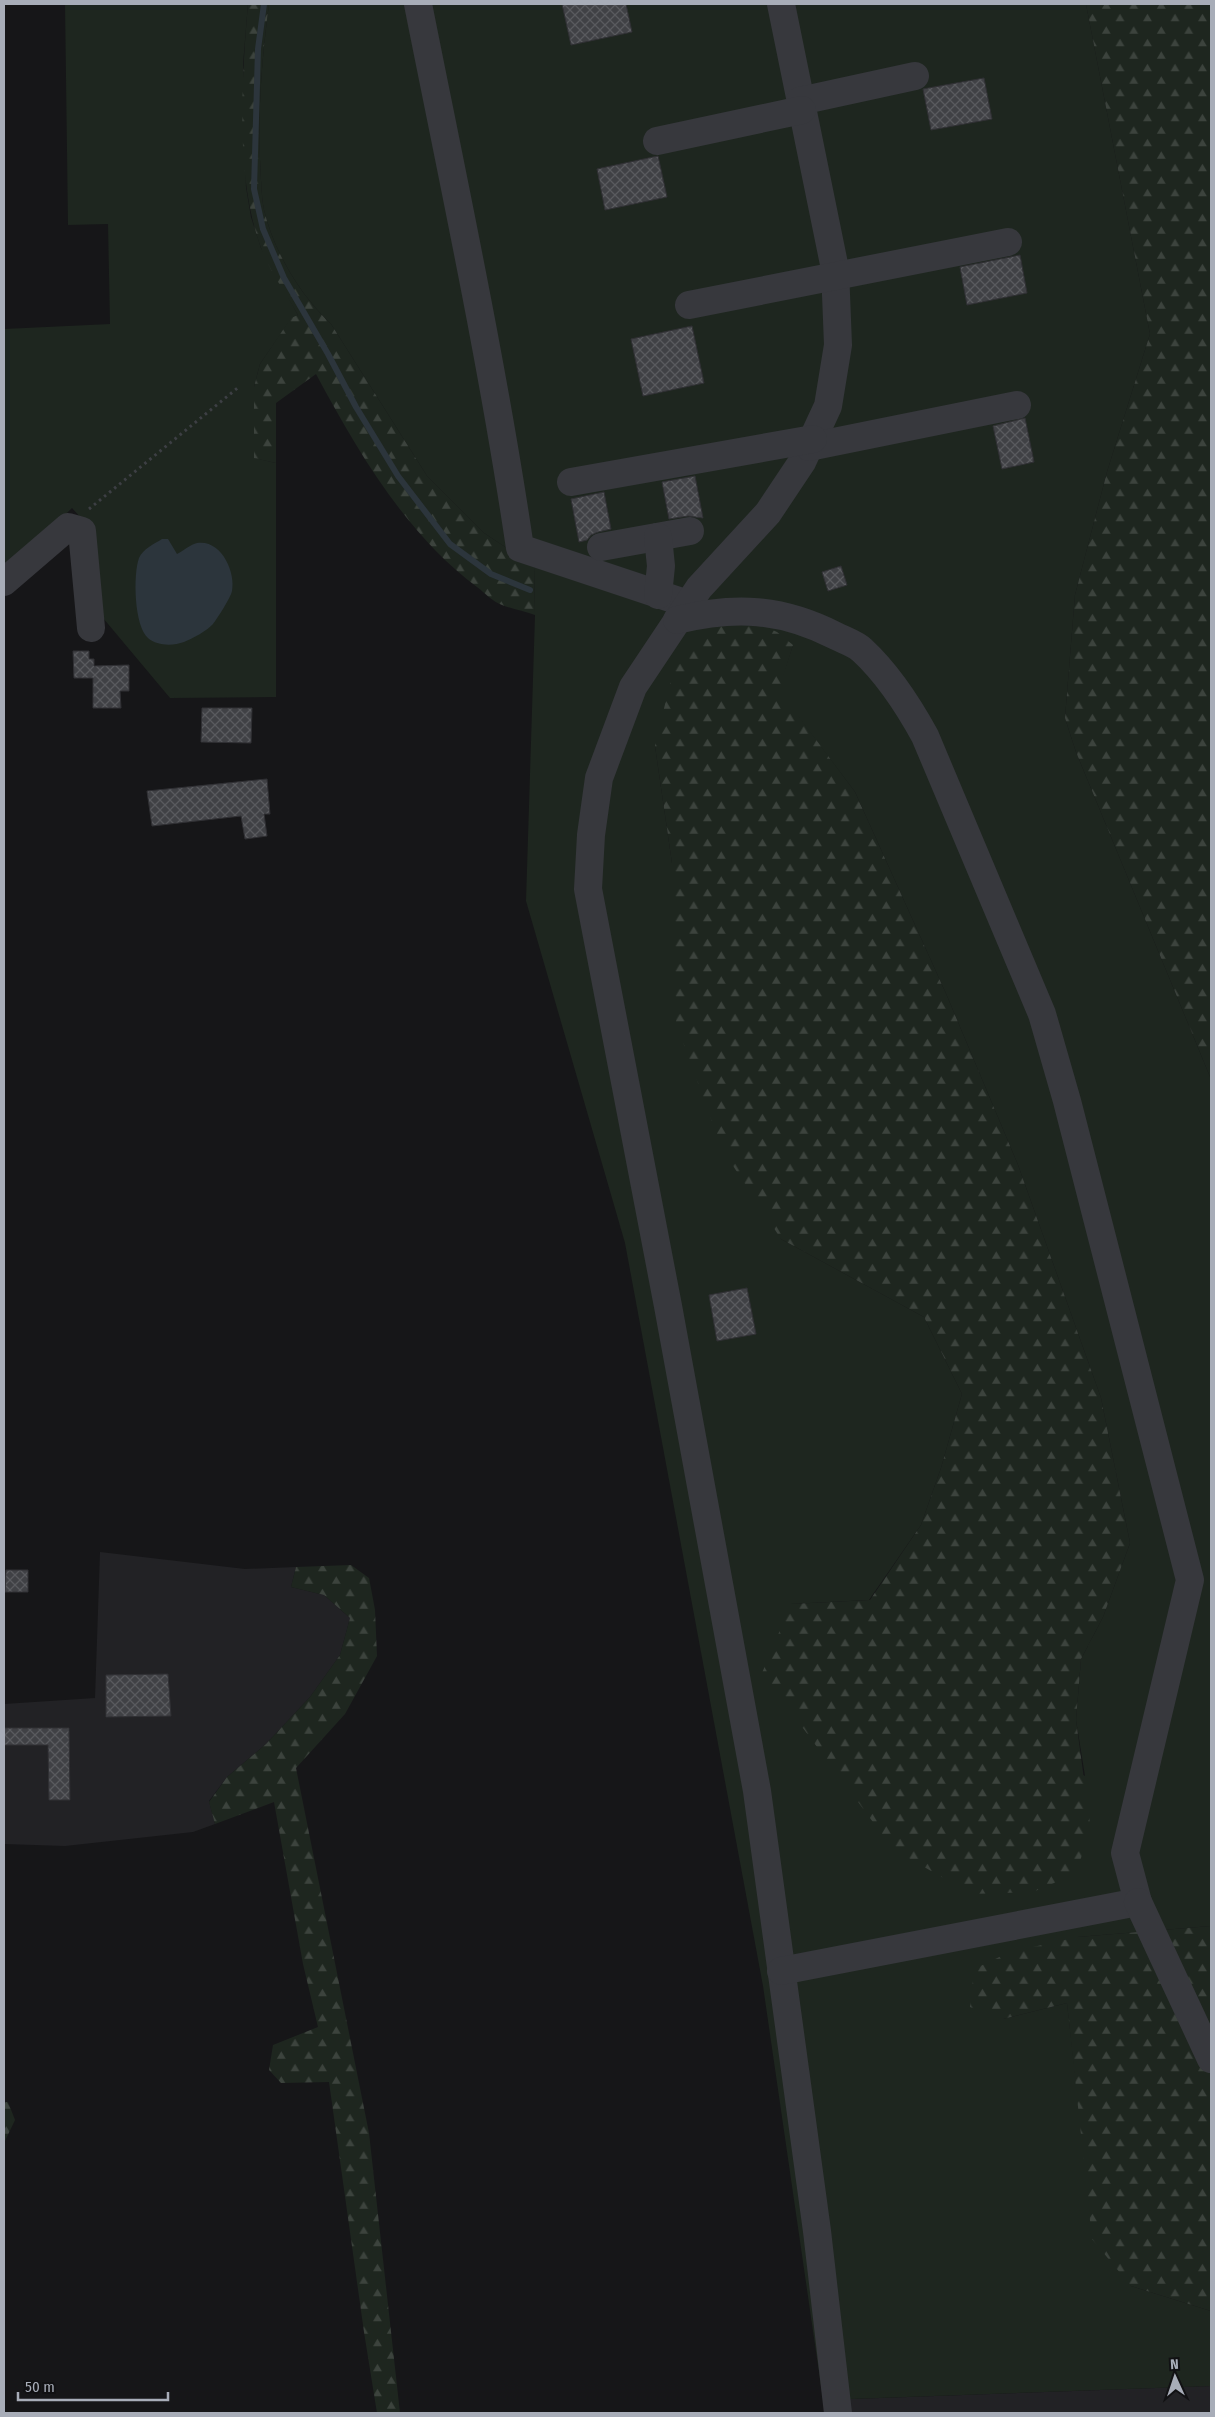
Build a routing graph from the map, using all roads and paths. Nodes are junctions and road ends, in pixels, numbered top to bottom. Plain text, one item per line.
1 (418, 4) edge
2 (781, 4) edge
3 (915, 76) dead end
4 (801, 106) junction
5 (657, 141) dead end
6 (1008, 242) dead end
7 (835, 276) junction
8 (689, 305) dead end
9 (240, 386) dead end
10 (1017, 405) dead end
11 (811, 443) junction
12 (571, 482) dead end
13 (68, 527) junction
14 (690, 531) dead end
15 (658, 537) junction
16 (602, 547) dead end
17 (4, 582) edge
18 (658, 595) junction
19 (683, 612) junction
20 (91, 628) dead end
21 (1138, 1902) junction
22 (781, 1971) junction
23 (1211, 2059) edge
24 (838, 2413) edge

1 - 18 lane
2 - 4 lane
3 - 4 lane
4 - 5 lane
4 - 7 lane
6 - 7 lane
7 - 8 lane
7 - 11 lane
9 - 13 path
10 - 11 lane
11 - 12 lane
11 - 19 lane
13 - 17 lane
13 - 20 lane
14 - 15 lane
15 - 16 lane
15 - 18 lane
18 - 19 lane
19 - 21 lane
19 - 22 lane
21 - 22 lane
21 - 23 lane
22 - 24 lane

